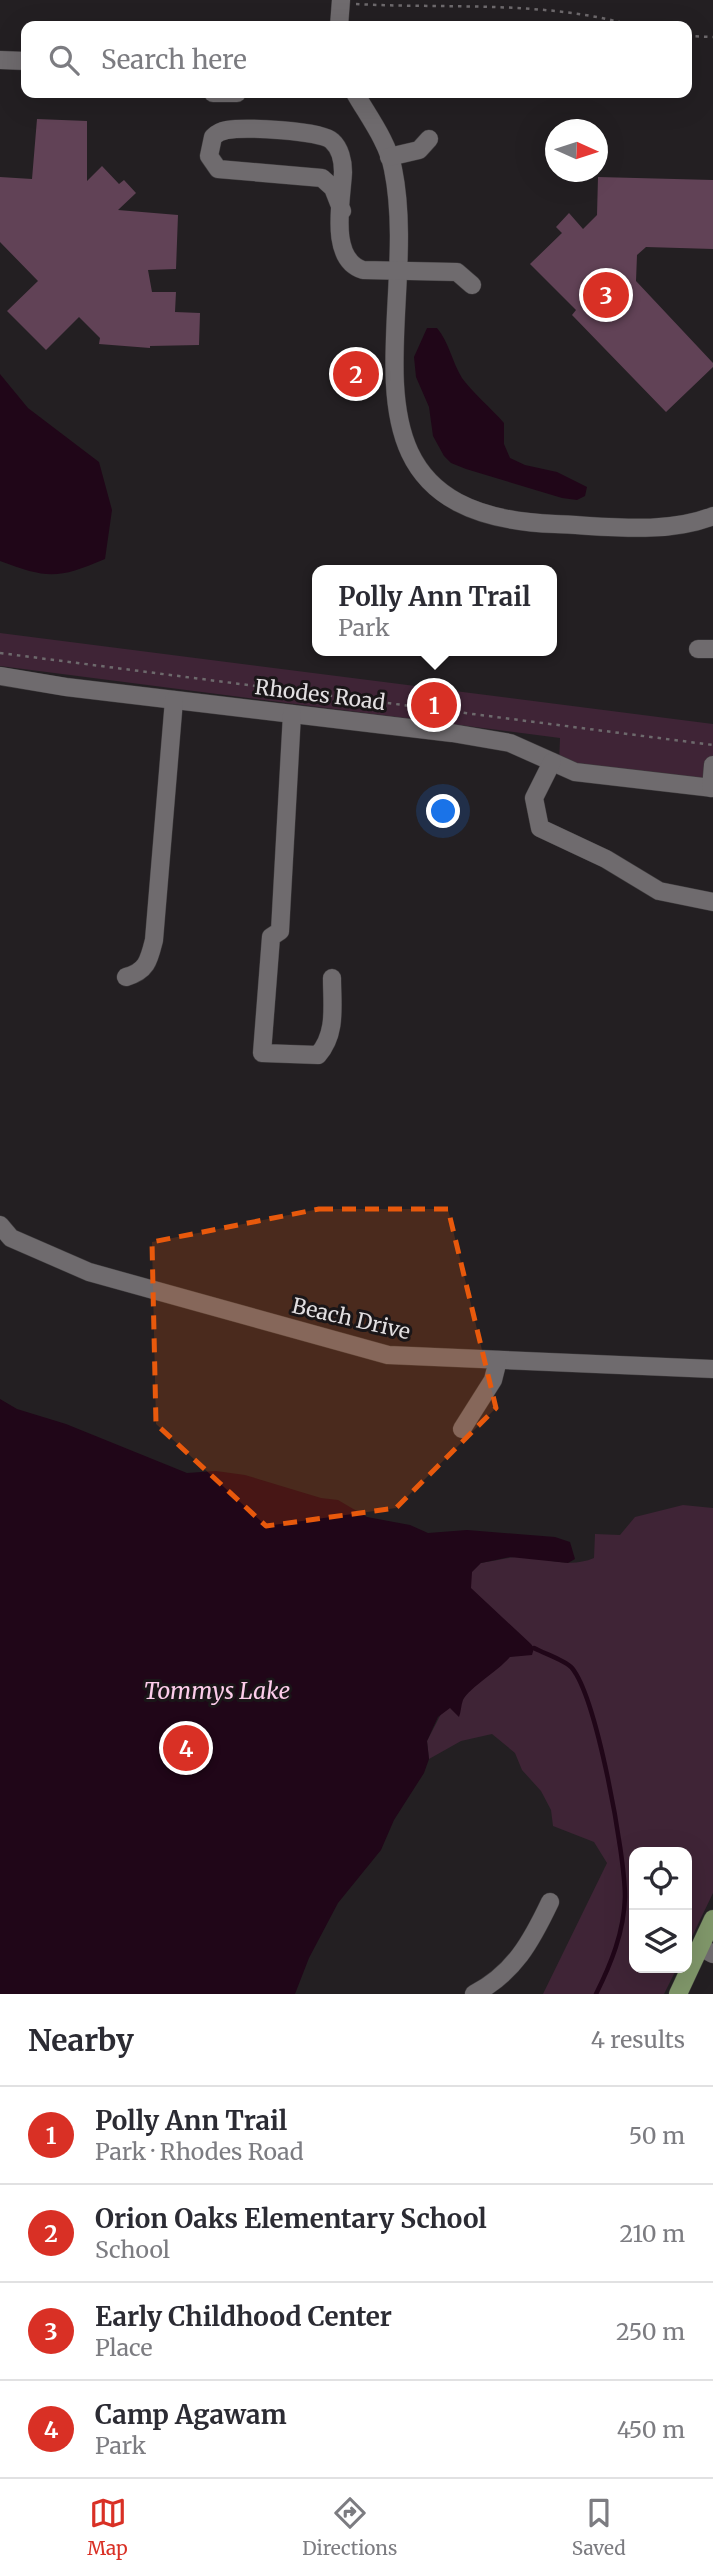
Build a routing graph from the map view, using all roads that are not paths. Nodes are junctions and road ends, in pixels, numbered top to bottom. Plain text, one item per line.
1 (341, 1) edge
2 (340, 21) edge
3 (0, 60) edge
4 (21, 61) edge
5 (358, 98) edge
6 (429, 139) dead end
7 (389, 157) junction
8 (342, 211) junction
9 (398, 270) junction
10 (472, 285) dead end
11 (713, 516) edge
12 (0, 676) edge
13 (174, 700) junction
14 (292, 714) junction
15 (552, 762) junction
16 (713, 765) edge
17 (712, 788) edge
18 (713, 902) edge
19 (126, 977) dead end
20 (332, 978) dead end
21 (0, 1225) edge
22 (498, 1360) junction
23 (713, 1368) edge
24 (462, 1429) dead end
25 (550, 1902) dead end
26 (713, 1919) edge
27 (707, 1950) edge
28 (474, 1994) edge
29 (677, 1994) edge

1 - 2 street
3 - 4 street
5 - 7 street
6 - 7 street
7 - 9 street
8 - 8 street
8 - 9 street
9 - 10 street
9 - 11 street
12 - 13 street, Rhodes Road
13 - 14 street, Rhodes Road
13 - 19 street
14 - 15 street, Rhodes Road
14 - 20 street
15 - 17 street, Rhodes Road
15 - 18 street
16 - 17 street
21 - 22 street, Beach Drive
22 - 23 street, Beach Drive
22 - 24 street
25 - 28 street
26 - 27 main road
27 - 29 main road

